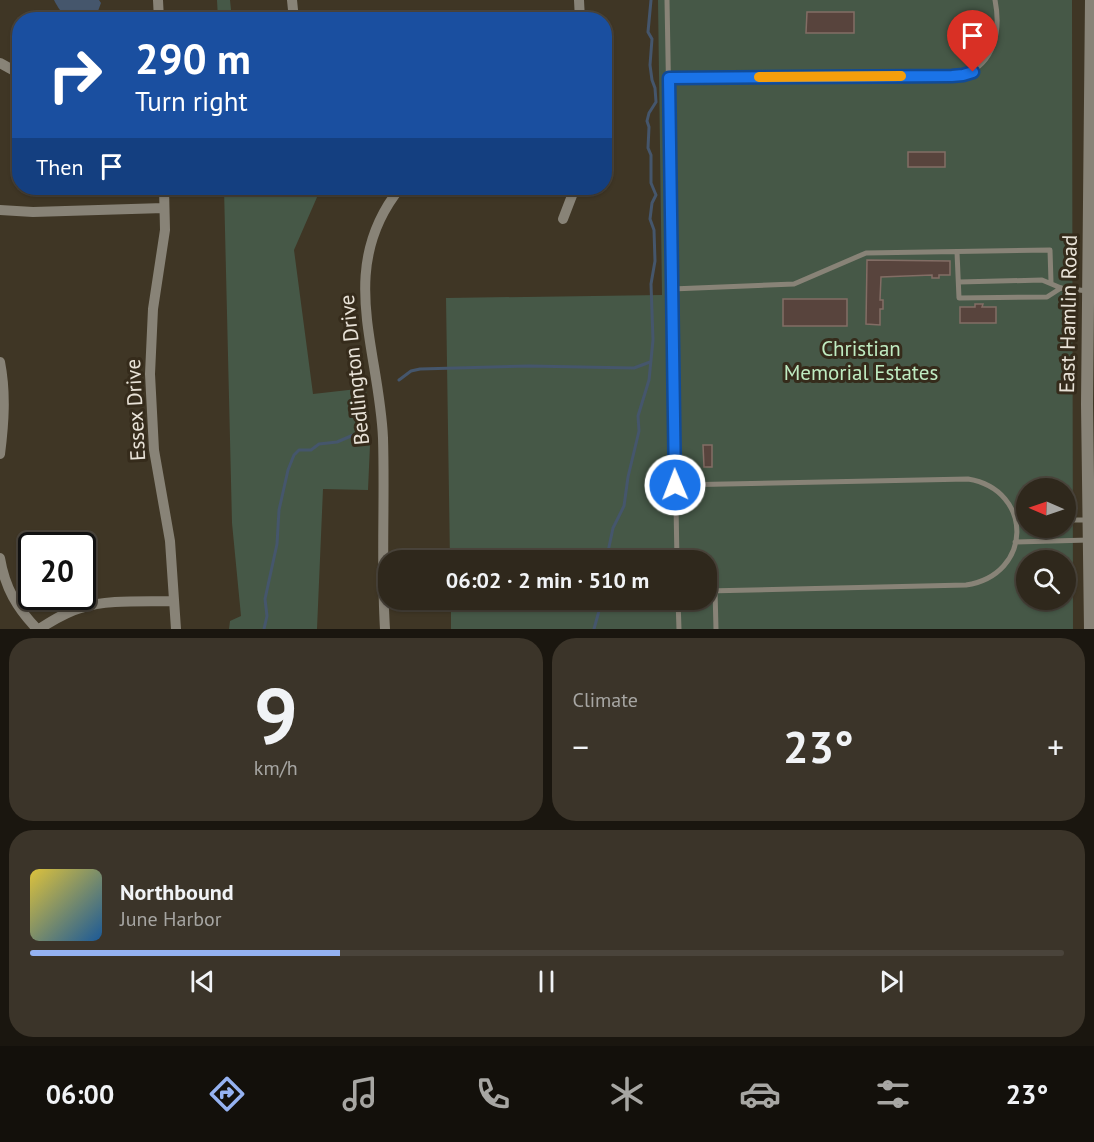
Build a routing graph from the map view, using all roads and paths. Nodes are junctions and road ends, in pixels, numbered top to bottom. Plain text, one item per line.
1 (667, 0) edge
2 (995, 0) edge
3 (1091, 0) edge
4 (669, 78) junction
5 (1092, 83) edge
6 (164, 195) edge
7 (394, 195) edge
8 (572, 195) edge
9 (164, 208) junction
10 (0, 210) edge
11 (563, 219) dead end
12 (957, 252) junction
13 (959, 282) junction
14 (1051, 282) junction
15 (1061, 288) junction
16 (672, 289) junction
17 (1088, 291) junction
18 (0, 362) edge
19 (0, 454) edge
20 (675, 485) junction
21 (1016, 520) edge
22 (1076, 520) edge
23 (1088, 520) junction
24 (1016, 538) edge
25 (1089, 540) junction
26 (1016, 542) junction
27 (677, 550) edge
28 (0, 558) edge
29 (717, 590) edge
30 (174, 601) junction
31 (678, 610) edge
32 (716, 610) edge
33 (38, 629) edge
34 (176, 629) edge
35 (385, 629) edge
36 (679, 629) edge
37 (716, 629) edge
38 (1090, 629) edge

1 - 4 lane
2 - 4 lane
3 - 5 street, East Hamlin Road
4 - 16 lane
5 - 17 street, East Hamlin Road
6 - 9 street, Essex Drive
7 - 35 street, Bedlington Drive
8 - 11 street
9 - 10 street
9 - 30 street, Essex Drive
12 - 13 lane
12 - 14 lane
12 - 16 lane
13 - 14 lane
13 - 15 lane
14 - 15 lane
15 - 17 lane
16 - 20 lane
17 - 23 street, East Hamlin Road
18 - 19 street
20 - 21 lane
20 - 27 lane
22 - 23 lane
23 - 25 street, East Hamlin Road
24 - 26 lane
25 - 26 lane
25 - 38 street, East Hamlin Road
26 - 29 lane
28 - 33 street
30 - 33 street
30 - 34 street, Essex Drive
31 - 36 lane
32 - 37 lane

